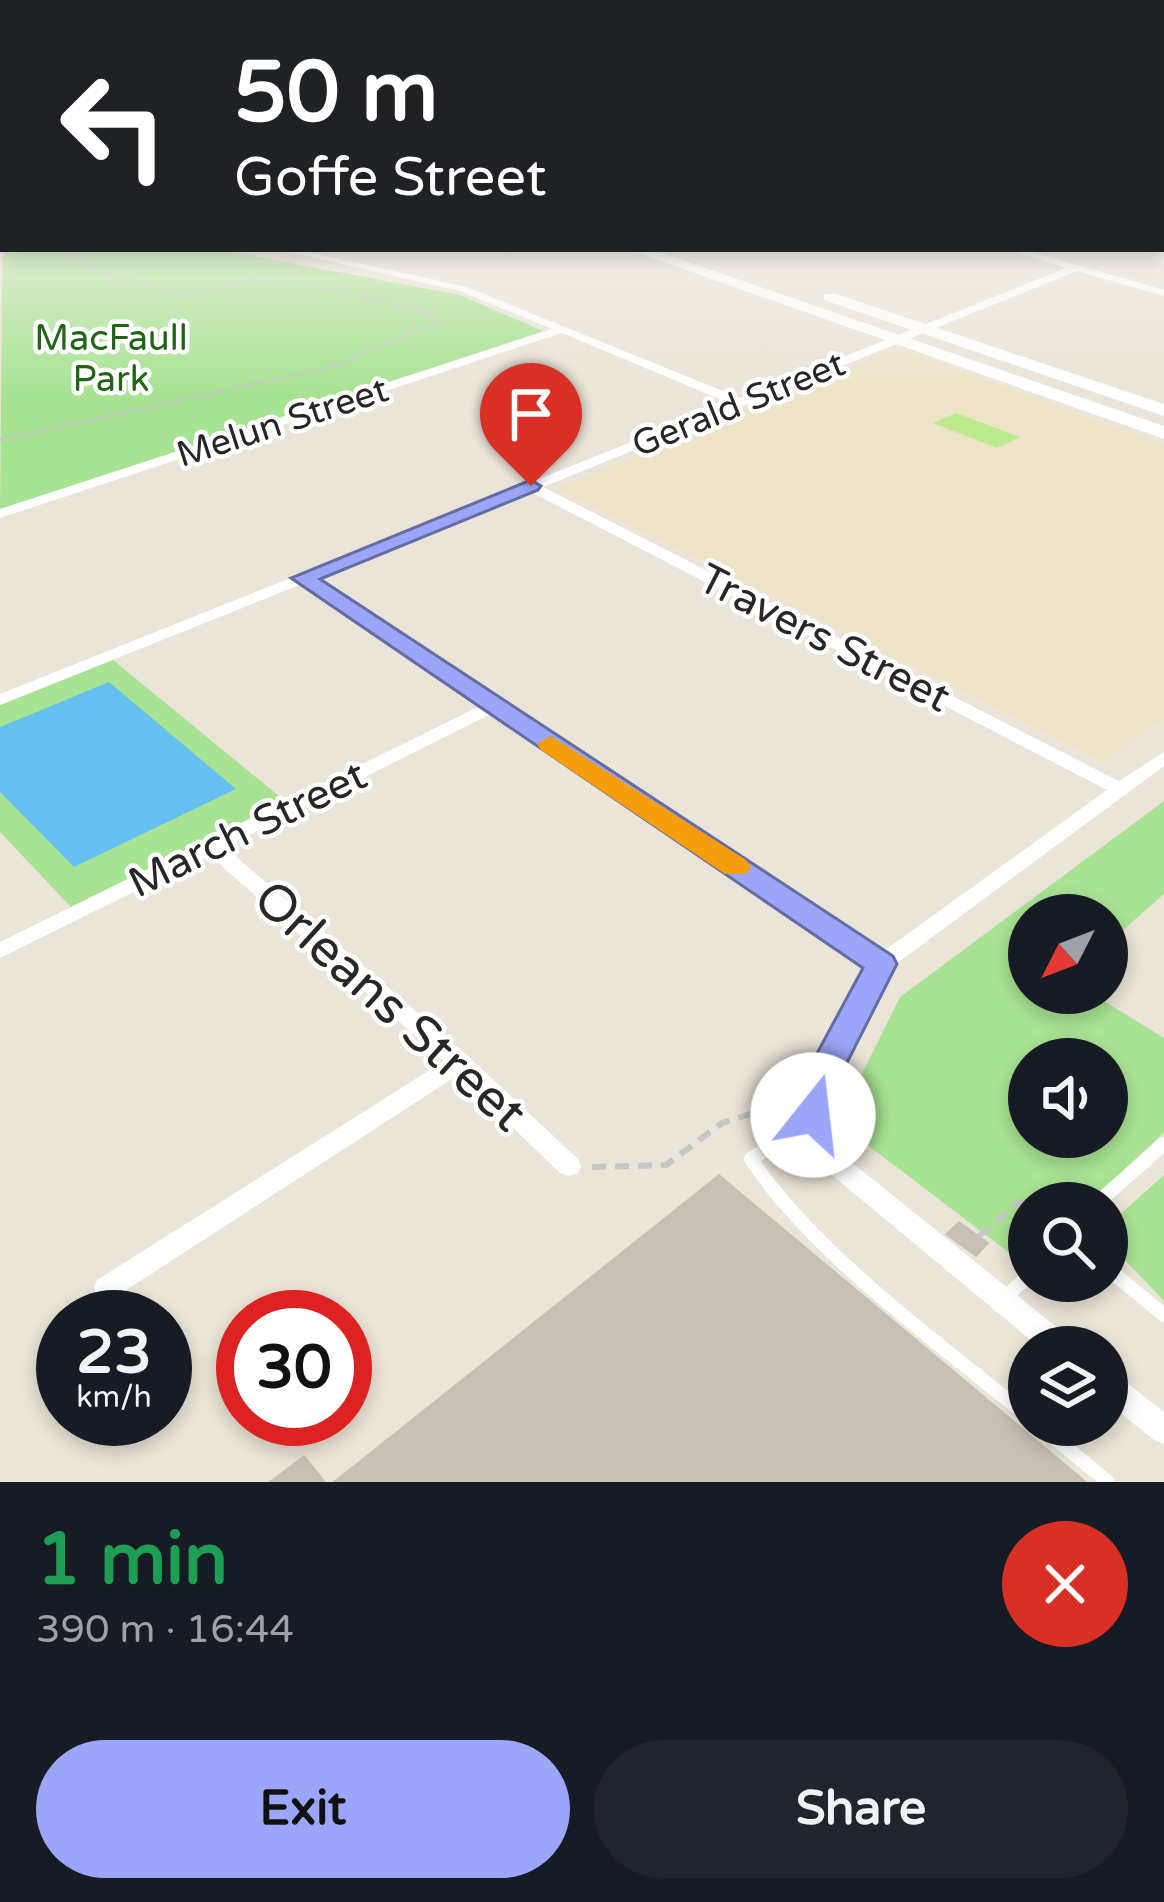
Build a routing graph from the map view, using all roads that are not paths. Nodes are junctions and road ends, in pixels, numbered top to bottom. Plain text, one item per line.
1 (301, 253) edge
2 (647, 253) edge
3 (696, 253) edge
4 (1024, 253) edge
5 (1076, 268) junction
6 (1164, 293) edge
7 (564, 328) junction
8 (925, 328) junction
9 (896, 339) junction
10 (741, 403) junction
11 (1164, 410) edge
12 (1164, 433) edge
13 (531, 486) junction
14 (0, 514) edge
15 (302, 578) junction
16 (0, 700) edge
17 (494, 706) junction
18 (1164, 757) edge
19 (1119, 789) junction
20 (211, 846) junction
21 (0, 951) edge
22 (881, 964) junction
23 (460, 1062) junction
24 (821, 1136) junction
25 (1164, 1144) edge
26 (568, 1166) road end
27 (1121, 1182) edge
28 (1128, 1285) edge
29 (107, 1288) dead end
30 (1008, 1295) edge
31 (1002, 1301) junction
32 (1164, 1315) edge
33 (1034, 1326) edge
34 (1008, 1400) edge
35 (1128, 1401) edge
36 (1164, 1430) edge
37 (1064, 1446) edge
38 (1108, 1482) edge

1 - 7 street
2 - 9 main road
3 - 8 main road
4 - 5 street
5 - 6 street
5 - 8 street, Gerald Street
7 - 10 street
7 - 14 street, Melun Street
8 - 9 street, Gerald Street
8 - 11 main road
9 - 10 street, Gerald Street
9 - 12 main road
10 - 13 street, Gerald Street
13 - 15 street, Gerald Street
13 - 19 street, Travers Street
15 - 16 street, Gerald Street
15 - 17 street
17 - 20 street, March Street
17 - 22 street
18 - 19 street
19 - 22 street
20 - 21 street, March Street
20 - 23 street, Orleans Street
22 - 24 street
23 - 26 street, Orleans Street
23 - 29 street
24 - 31 street
24 - 34 lane
25 - 27 lane
28 - 32 lane
30 - 31 lane
31 - 33 street
35 - 36 street
37 - 38 lane

